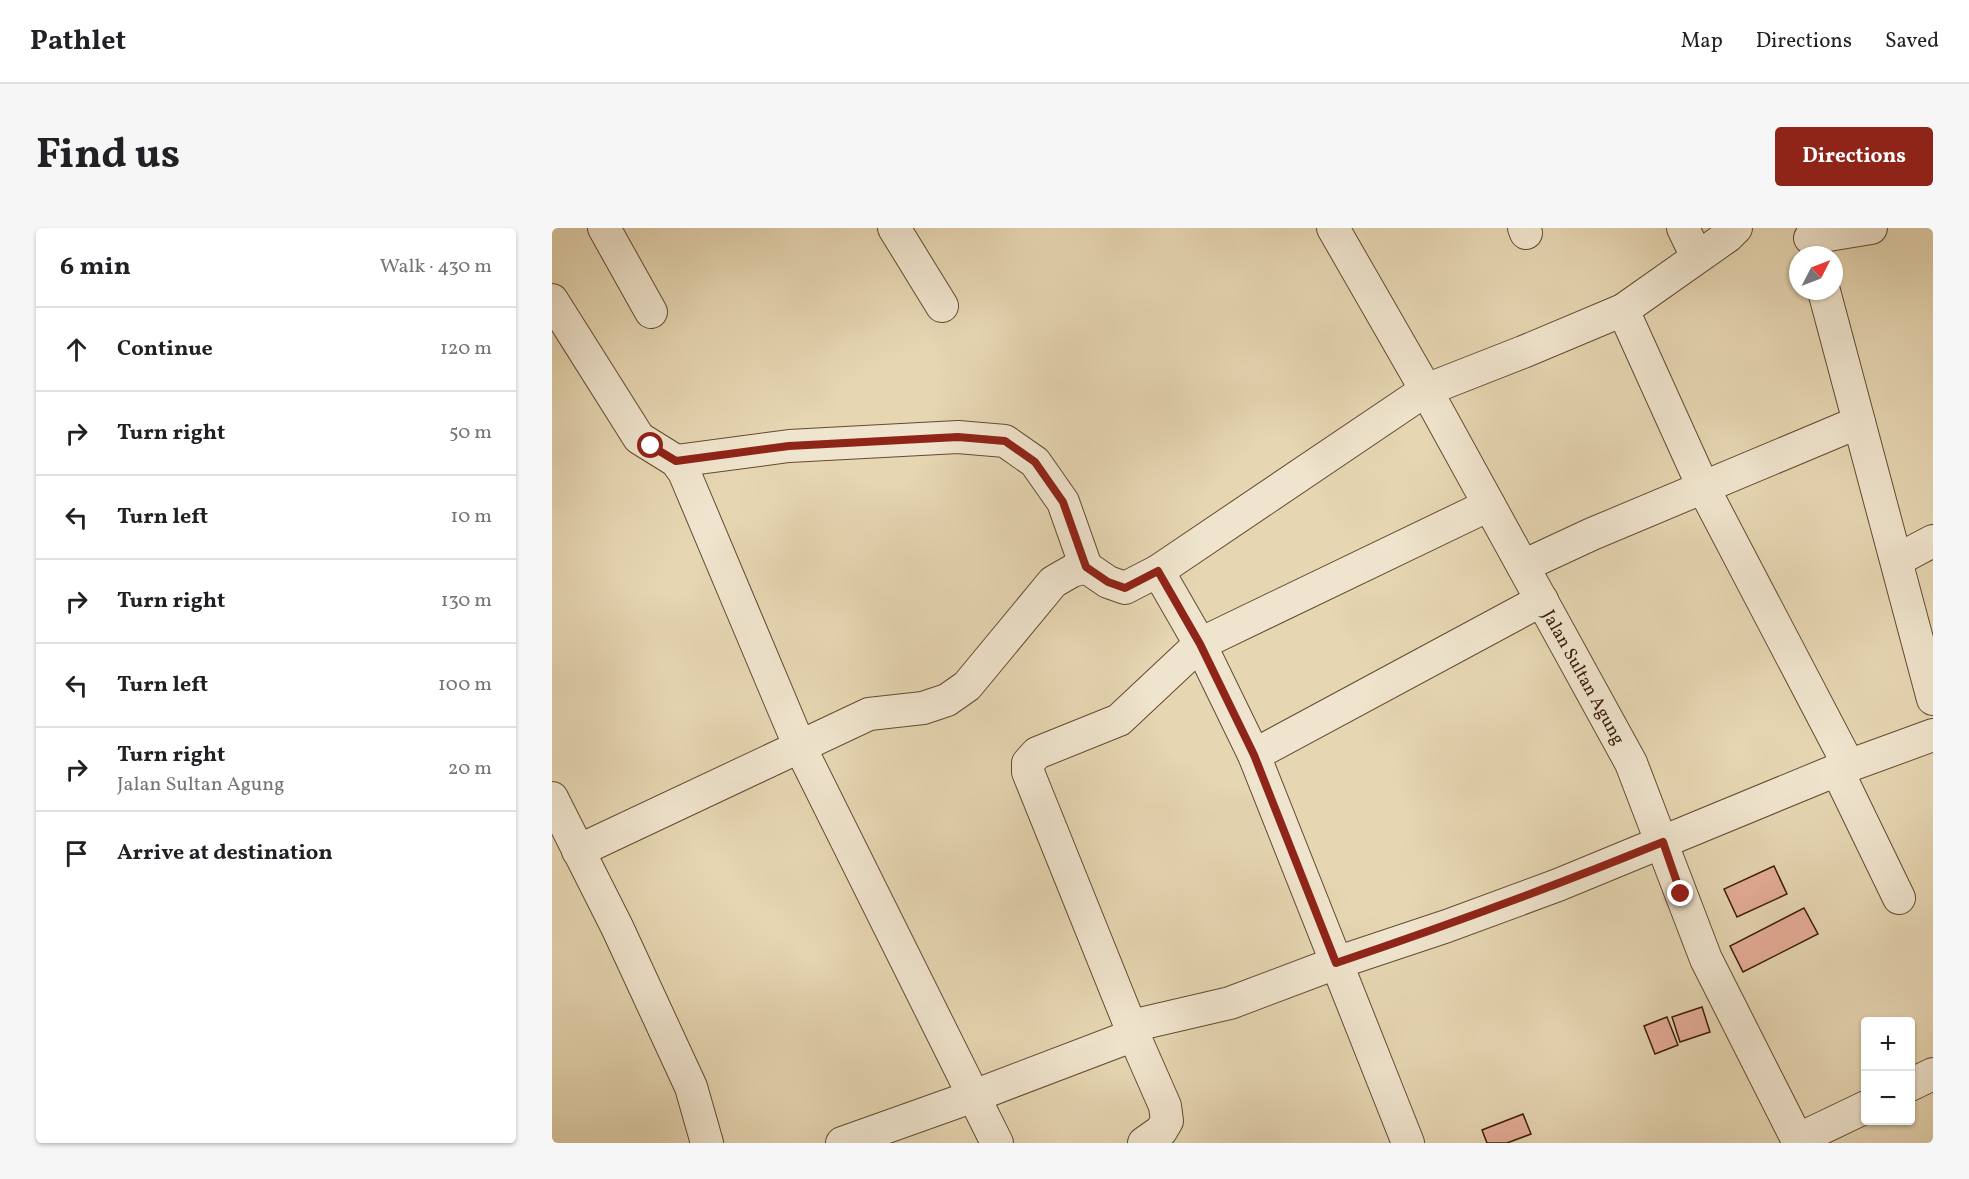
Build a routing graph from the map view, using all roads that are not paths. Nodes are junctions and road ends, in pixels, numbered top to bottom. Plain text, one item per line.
1 (604, 228) edge
2 (894, 228) edge
3 (1333, 228) edge
4 (1683, 228) edge
5 (1736, 228) edge
6 (1871, 228) edge
7 (1811, 240) edge
8 (1697, 257) junction
9 (552, 300) edge
10 (1826, 300) edge
11 (942, 306) dead end
12 (1623, 310) junction
13 (651, 312) dead end
14 (1426, 390) junction
15 (1858, 422) junction
16 (676, 461) junction
17 (1704, 489) junction
18 (1489, 505) junction
19 (1933, 541) edge
20 (1897, 560) junction
21 (1523, 566) junction
22 (1086, 567) junction
23 (1158, 571) junction
24 (1542, 600) junction
25 (1200, 644) junction
26 (1933, 699) edge
27 (1933, 735) edge
28 (799, 745) junction
29 (1254, 755) junction
30 (1843, 768) junction
31 (552, 798) edge
32 (1663, 842) junction
33 (578, 851) junction
34 (1899, 898) dead end
35 (1336, 963) junction
36 (1132, 1030) junction
37 (1933, 1074) edge
38 (1915, 1083) edge
39 (974, 1096) junction
40 (1861, 1110) edge
41 (1175, 1132) edge
42 (1798, 1141) edge
43 (706, 1143) edge
44 (842, 1143) edge
45 (997, 1143) edge
46 (1144, 1143) edge
47 (1408, 1143) edge

1 - 13 street
2 - 11 street
3 - 14 street, Jalan Sultan Agung
4 - 8 street
5 - 8 street
6 - 7 street
8 - 12 street
9 - 16 street
10 - 15 street
12 - 14 street
12 - 17 street
14 - 18 street, Jalan Sultan Agung
14 - 23 street
15 - 17 street
15 - 20 street
16 - 22 street
16 - 28 street
17 - 21 street
17 - 30 street
18 - 21 street, Jalan Sultan Agung
18 - 25 street
19 - 20 street
20 - 26 street
21 - 24 street, Jalan Sultan Agung
22 - 23 street
22 - 28 street
23 - 25 street
24 - 29 street
24 - 32 street, Jalan Sultan Agung
25 - 29 street
25 - 36 street
27 - 30 street
28 - 33 street
28 - 39 street
29 - 35 street
30 - 32 street
30 - 34 street
31 - 33 street
32 - 35 street
32 - 42 street, Jalan Sultan Agung
33 - 43 street
35 - 36 street
35 - 47 street
36 - 39 street
36 - 41 street
37 - 38 street
39 - 44 street
39 - 45 street
40 - 42 street
41 - 46 street

